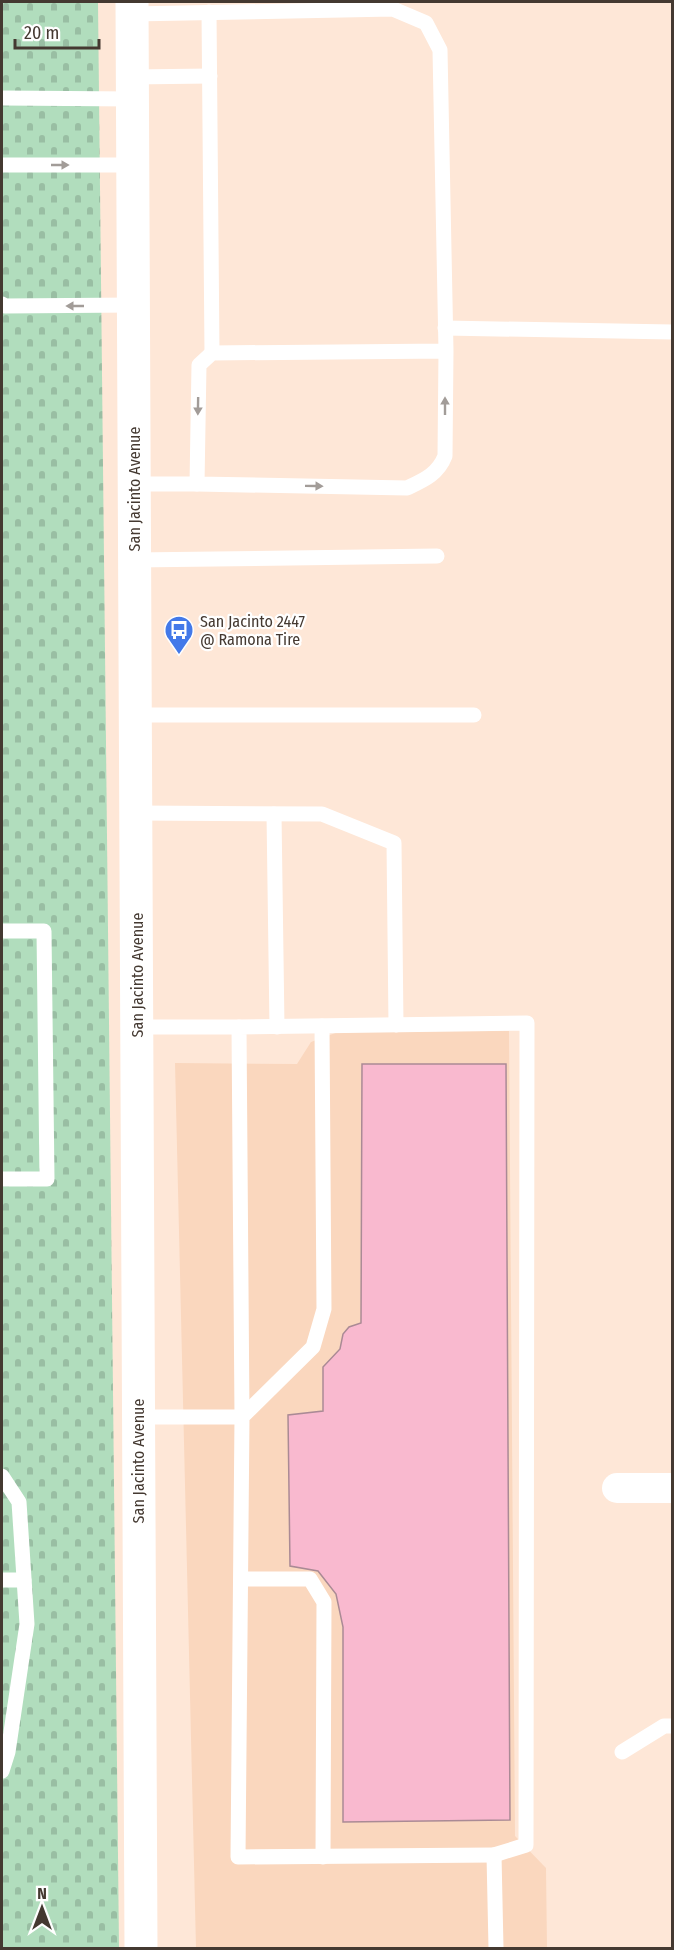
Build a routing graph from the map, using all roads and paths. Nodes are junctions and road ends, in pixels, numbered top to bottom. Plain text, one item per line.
1 (132, 8) edge
2 (209, 12) junction
3 (210, 76) junction
4 (132, 88) junction
5 (2, 98) edge
6 (2, 165) edge
7 (133, 165) junction
8 (2, 304) edge
9 (133, 305) junction
10 (445, 328) junction
11 (672, 332) edge
12 (446, 351) junction
13 (212, 353) junction
14 (134, 484) junction
15 (197, 484) junction
16 (437, 556) dead end
17 (134, 560) junction
18 (135, 715) junction
19 (474, 715) dead end
20 (137, 813) junction
21 (274, 814) junction
22 (2, 931) edge
23 (396, 1025) junction
24 (321, 1026) junction
25 (137, 1027) junction
26 (239, 1027) junction
27 (277, 1027) junction
28 (2, 1179) edge
29 (138, 1417) junction
30 (242, 1417) junction
31 (2, 1476) edge
32 (617, 1488) dead end
33 (672, 1488) edge
34 (241, 1579) junction
35 (2, 1580) edge
36 (24, 1580) junction
37 (672, 1726) edge
38 (622, 1752) dead end
39 (2, 1771) edge
40 (494, 1855) junction
41 (323, 1857) junction
42 (141, 1948) edge
43 (496, 1948) edge

1 - 2 lane
1 - 4 main road, San Jacinto Avenue
2 - 3 lane
2 - 10 lane
3 - 4 lane
3 - 13 lane
4 - 5 lane
4 - 7 main road, San Jacinto Avenue
6 -> 7 lane
7 - 9 main road, San Jacinto Avenue
9 -> 8 lane
9 - 14 main road, San Jacinto Avenue
10 - 11 lane
10 - 12 lane
12 - 13 lane
15 -> 12 lane
13 -> 15 lane
14 - 15 lane
14 - 17 main road, San Jacinto Avenue
16 - 17 lane
17 - 18 main road, San Jacinto Avenue
18 - 19 lane
18 - 20 main road, San Jacinto Avenue
20 - 21 lane
20 - 25 main road, San Jacinto Avenue
21 - 23 lane
21 - 27 lane
22 - 28 lane
23 - 24 lane
23 - 40 lane
24 - 27 lane
24 - 30 lane
25 - 26 lane
25 - 29 main road, San Jacinto Avenue
26 - 27 lane
26 - 30 lane
29 - 30 lane
29 - 42 main road, San Jacinto Avenue
30 - 34 lane
31 - 36 lane
32 - 33 street
34 - 41 lane
34 - 41 lane
35 - 36 lane
36 - 39 lane
37 - 38 lane
40 - 41 lane
40 - 43 lane

